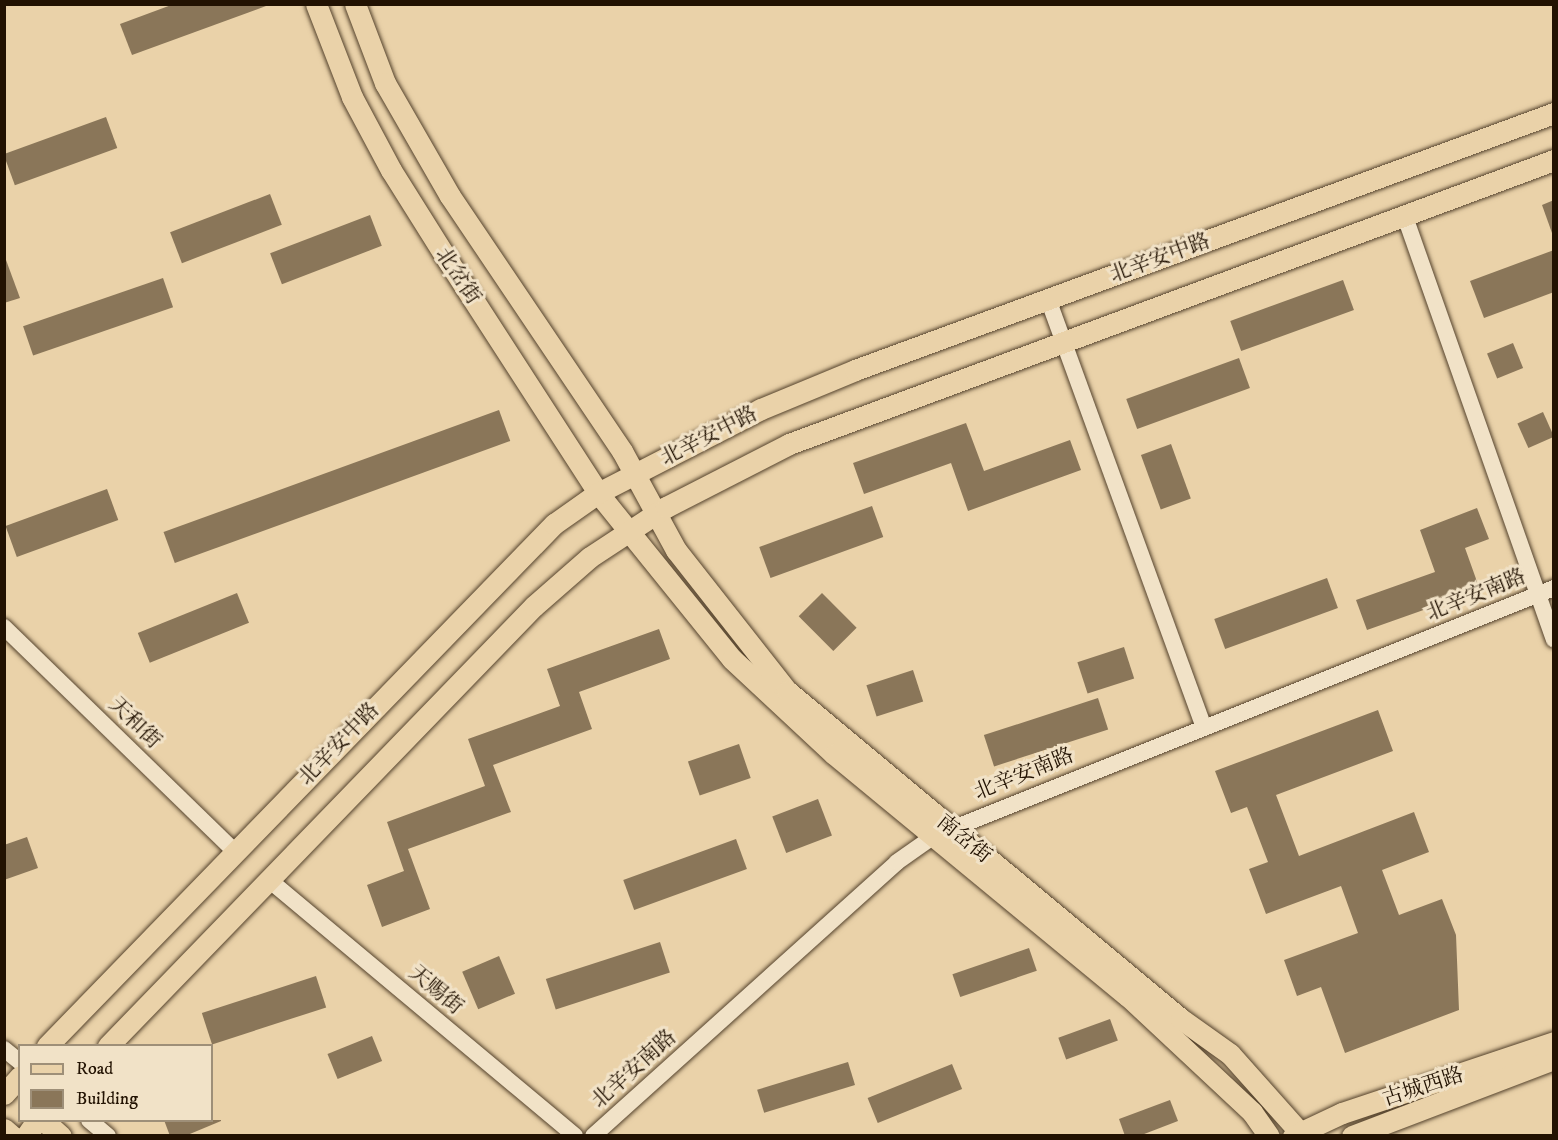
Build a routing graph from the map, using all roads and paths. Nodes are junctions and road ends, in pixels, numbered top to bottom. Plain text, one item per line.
1 (316, 4) edge
2 (354, 4) edge
3 (1554, 113) edge
4 (1554, 160) edge
5 (1404, 214) junction
6 (1048, 299) junction
7 (1063, 340) junction
8 (633, 476) junction
9 (598, 494) junction
10 (657, 514) junction
11 (629, 531) junction
12 (1554, 588) edge
13 (1537, 595) junction
14 (4, 627) edge
15 (1554, 639) edge
16 (1203, 727) junction
17 (942, 831) junction
18 (234, 851) junction
19 (268, 879) junction
20 (1554, 1042) edge
21 (49, 1044) edge
22 (110, 1044) edge
23 (4, 1049) edge
24 (1554, 1059) edge
25 (18, 1060) edge
26 (36, 1122) edge
27 (46, 1122) edge
28 (91, 1122) edge
29 (4, 1129) edge
30 (1299, 1134) edge
31 (12, 1136) edge
32 (26, 1136) edge
33 (61, 1136) edge
34 (108, 1136) edge
35 (575, 1136) edge
36 (593, 1136) edge
37 (1269, 1136) edge
38 (1352, 1136) edge

1 - 9 main road, 北岔街
2 - 8 main road, 北岔街
3 - 6 main road, 北辛安中路
4 - 5 main road, 北辛安中路
5 - 7 main road, 北辛安中路
5 - 13 street
6 - 7 street
6 - 8 main road, 北辛安中路
7 - 10 main road, 北辛安中路
7 - 16 street
8 - 9 main road, 北辛安中路
8 - 10 main road, 北岔街
9 - 11 main road, 北岔街
9 - 18 main road, 北辛安中路
10 - 11 main road, 北辛安中路
10 - 17 main road, 南岔街
11 - 17 main road, 南岔街
11 - 19 main road, 北辛安中路
12 - 13 street, 北辛安南路
13 - 15 street
13 - 16 street, 北辛安南路
14 - 18 street, 天和街
16 - 17 street, 北辛安南路
17 - 30 main road, 南岔街
17 - 36 street, 北辛安南路
17 - 37 main road, 南岔街
18 - 21 main road, 北辛安中路
19 - 22 main road, 北辛安中路
19 - 35 street, 天赐街
20 - 30 main road, 古城西路
23 - 25 street
24 - 38 main road, 古城西路
26 - 32 main road
27 - 33 main road
28 - 34 street
29 - 31 main road

